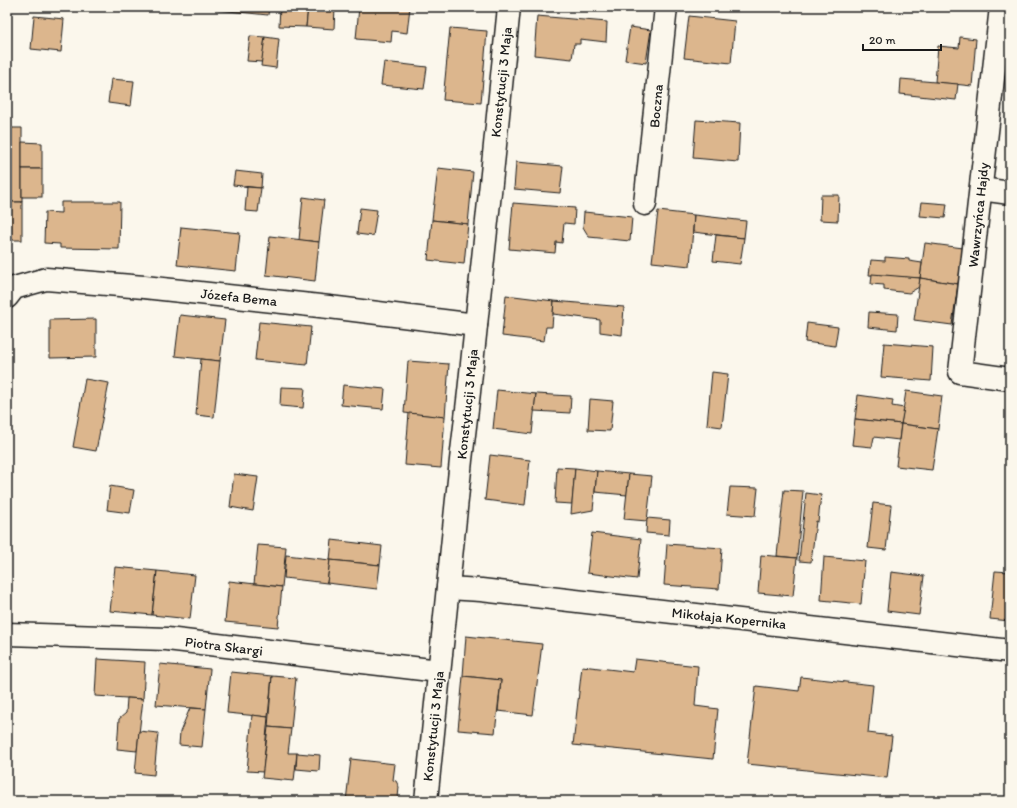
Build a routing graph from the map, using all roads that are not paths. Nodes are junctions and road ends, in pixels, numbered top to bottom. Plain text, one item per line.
1 (509, 7) edge
2 (666, 7) edge
3 (1001, 7) edge
4 (981, 189) junction
5 (1010, 193) edge
6 (645, 204) dead end
7 (7, 297) edge
8 (476, 325) junction
9 (1010, 379) edge
10 (448, 588) junction
11 (7, 634) edge
12 (1010, 651) edge
13 (439, 671) junction
14 (426, 801) edge

1 - 8 street, Konstytucji 3 Maja
2 - 6 street, Boczna
3 - 4 street, Wawrzyńca Hajdy
4 - 5 street
4 - 9 street, Wawrzyńca Hajdy
7 - 8 street, Józefa Bema
8 - 10 street, Konstytucji 3 Maja
10 - 12 street, Mikołaja Kopernika
10 - 13 street, Konstytucji 3 Maja
11 - 13 street, Piotra Skargi
13 - 14 street, Konstytucji 3 Maja

